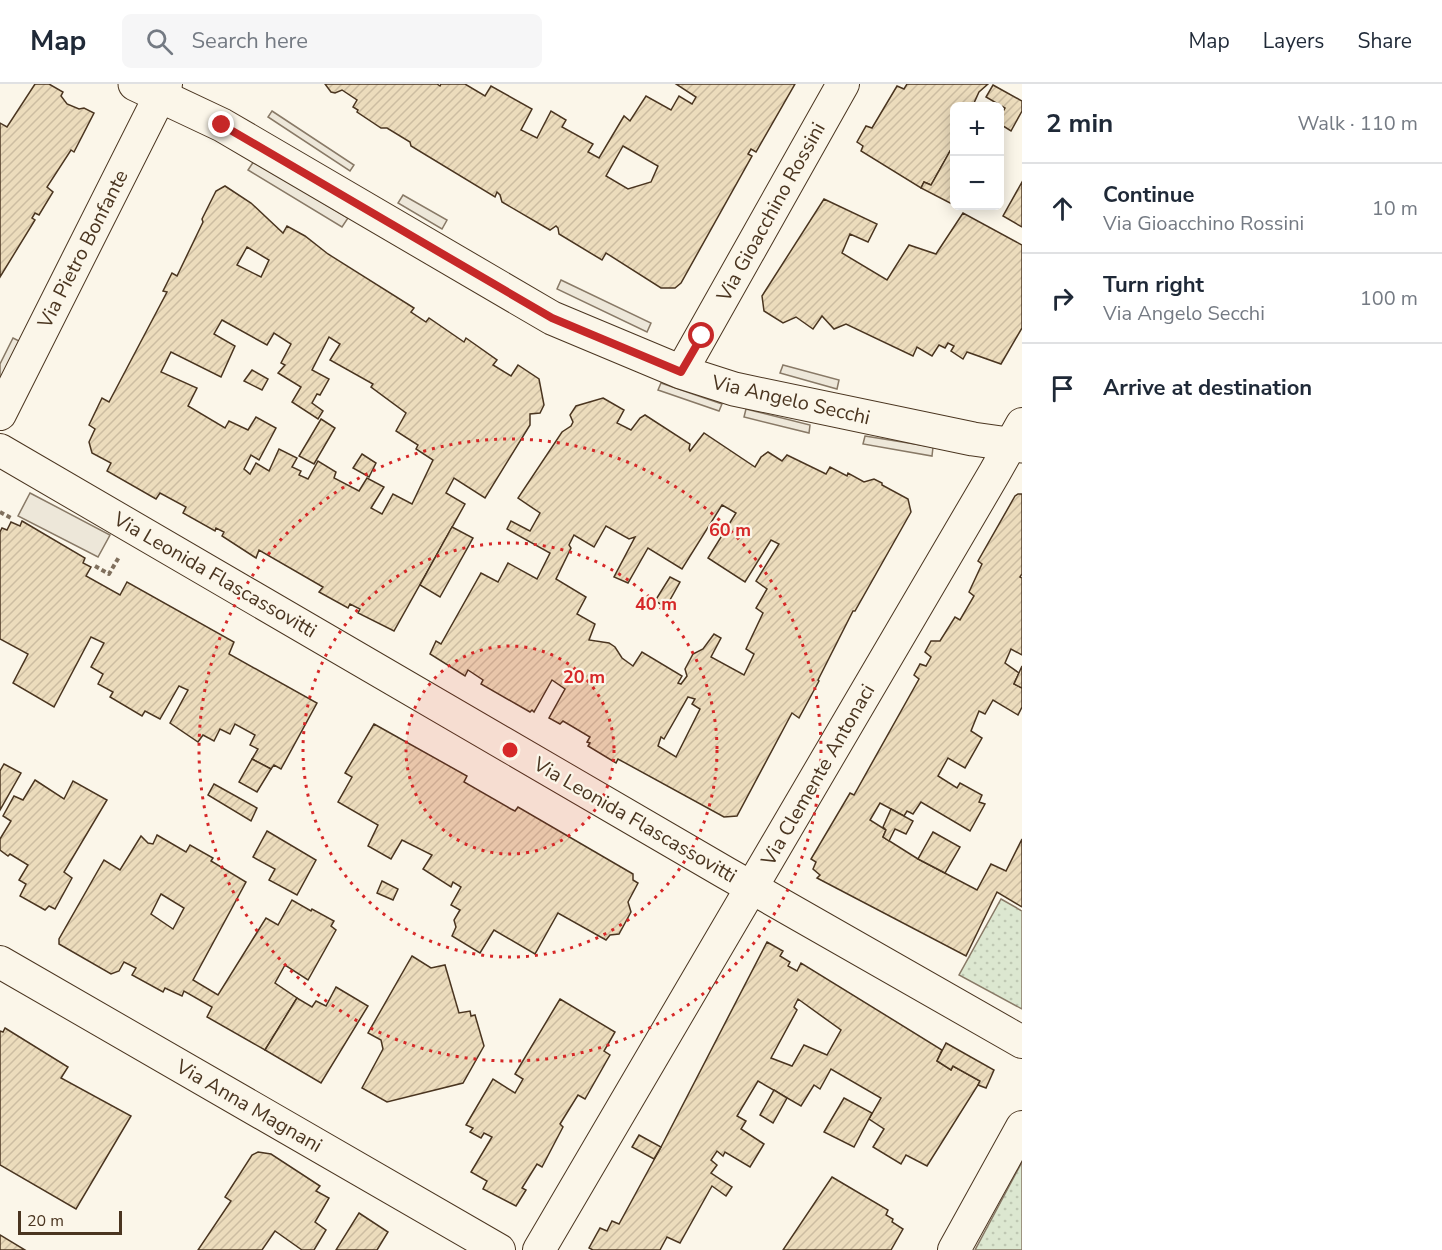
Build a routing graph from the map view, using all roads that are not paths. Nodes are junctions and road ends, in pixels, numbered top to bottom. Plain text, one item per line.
1 (843, 84) edge
2 (154, 88) edge
3 (681, 372) junction
4 (0, 414) edge
5 (1018, 438) edge
6 (0, 450) edge
7 (751, 888) junction
8 (0, 962) edge
9 (1022, 1042) edge
10 (1022, 1126) edge
11 (499, 1250) edge
12 (539, 1250) edge
13 (954, 1250) edge

1 - 3 street, Via Gioacchino Rossini
2 - 3 street, Via Angelo Secchi
2 - 4 street, Via Pietro Bonfante
3 - 5 street, Via Angelo Secchi
5 - 7 street, Via Clemente Antonaci
6 - 7 street, Via Leonida Flascassovitti
7 - 9 street, Via Leonida Flascassovitti
7 - 12 street, Via Clemente Antonaci
8 - 11 street, Via Anna Magnani
10 - 13 street

